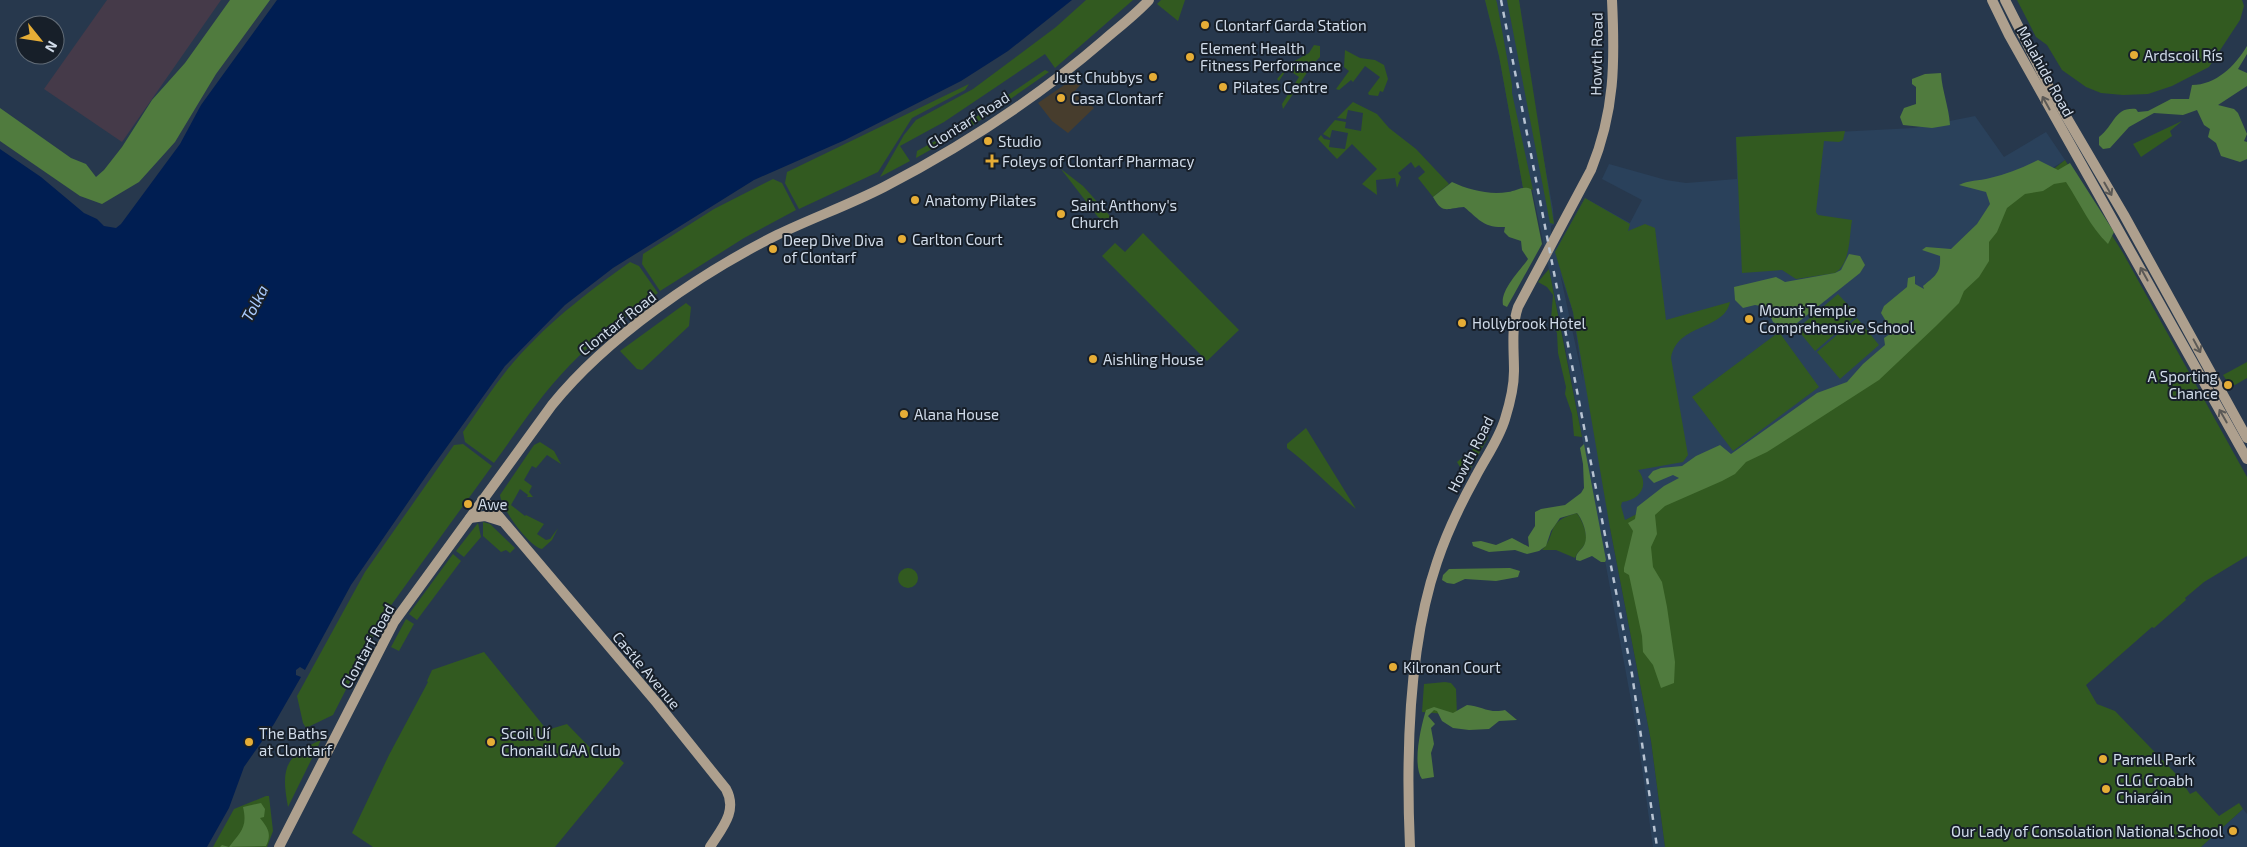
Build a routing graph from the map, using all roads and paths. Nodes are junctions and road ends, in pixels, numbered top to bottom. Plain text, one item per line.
1 (1149, 0) edge
2 (1612, 0) edge
3 (1992, 0) edge
4 (2006, 4) edge
5 (1998, 12) junction
6 (2066, 127) junction
7 (2135, 236) junction
8 (2125, 241) junction
9 (2181, 317) junction
10 (2171, 323) junction
11 (2247, 438) edge
12 (2247, 459) edge
13 (482, 500) junction
14 (470, 518) junction
15 (502, 522) junction
16 (279, 847) edge
17 (710, 847) edge
18 (1410, 847) edge

1 - 13 main road, Clontarf Road
2 - 18 main road, Howth Road
3 - 5 main road, Malahide Road
4 - 5 main road
4 - 6 main road, Malahide Road
6 -> 5 main road, Malahide Road
6 -> 7 main road, Malahide Road
6 - 8 main road, Malahide Road
7 - 8 main road
7 - 9 main road, Malahide Road
10 -> 8 main road, Malahide Road
9 - 10 main road
9 -> 11 main road, Malahide Road
12 -> 10 main road, Malahide Road
13 - 14 main road, Clontarf Road
13 - 15 main road, Castle Avenue
14 - 15 main road
14 - 16 main road, Clontarf Road
15 - 17 main road, Castle Avenue

